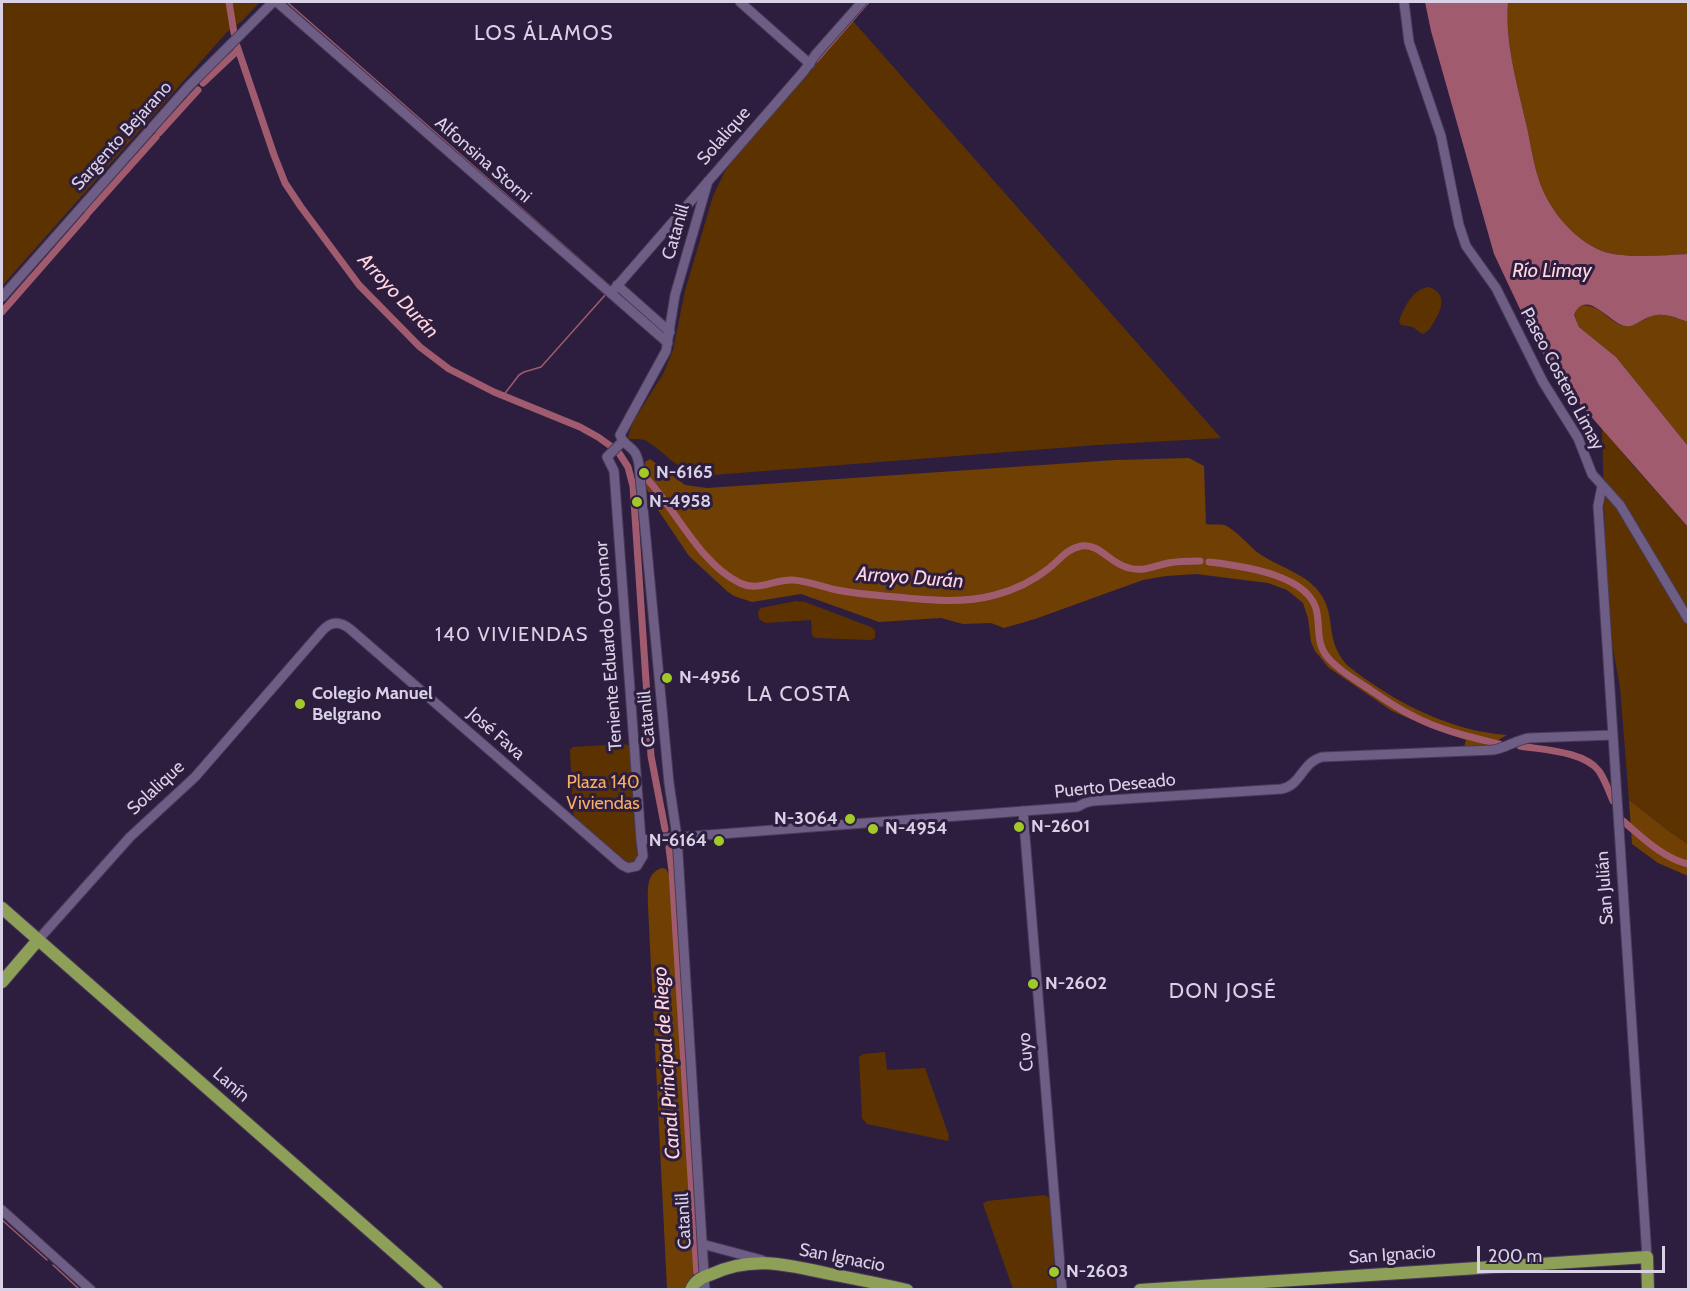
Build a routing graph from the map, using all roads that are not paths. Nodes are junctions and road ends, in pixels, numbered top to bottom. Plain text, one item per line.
1 (275, 2) edge
2 (740, 2) edge
3 (862, 2) edge
4 (1404, 2) edge
5 (810, 64) junction
6 (708, 181) junction
7 (614, 289) junction
8 (2, 297) edge
9 (670, 332) junction
10 (668, 343) junction
11 (623, 441) junction
12 (1602, 486) junction
13 (1689, 619) edge
14 (335, 623) joint
15 (1613, 735) junction
16 (1023, 811) junction
17 (677, 837) junction
18 (641, 840) junction
19 (634, 867) joint
20 (2, 908) edge
21 (38, 940) junction
22 (2, 982) edge
23 (2, 1210) edge
24 (702, 1244) junction
25 (1647, 1257) junction
26 (770, 1263) junction
27 (704, 1283) edge
28 (1312, 1284) edge
29 (92, 1290) edge
30 (437, 1290) edge
31 (691, 1290) edge
32 (907, 1290) edge
33 (1062, 1290) edge
34 (1140, 1290) edge
35 (1648, 1290) edge

1 - 7 street, Alfonsina Storni
1 - 8 street, Sargento Bejarano
2 - 5 street
3 - 5 street, Solalique
4 - 12 street, Paseo Costero Limay
5 - 6 street, Solalique
6 - 7 street, Solalique
6 - 9 street, Catanlil
7 - 9 street, Alfonsina Storni
7 - 10 street, Alfonsina Storni
9 - 10 street, Catanlil
10 - 11 street, Catanlil
11 - 17 street, Catanlil
11 - 18 street, Teniente Eduardo O'Connor
12 - 13 street, Paseo Costero Limay
12 - 15 street, San Julián
14 - 19 street, José Fava
14 - 21 street, Solalique
15 - 16 street, Puerto Deseado
15 - 25 street, San Julián
16 - 17 street, Puerto Deseado
16 - 33 street, Cuyo
17 - 18 street, Puerto Deseado
17 - 24 street, Catanlil
18 - 19 street, Teniente Eduardo O'Connor
20 - 21 main road, Lanín
21 - 22 main road, Solalique
21 - 30 main road, Lanín
23 - 29 street
24 - 26 street, San Ignacio
24 - 27 street, Catanlil
25 - 28 main road, San Ignacio
25 - 35 main road, San Julián
26 - 27 main road, San Ignacio
26 - 32 main road, San Ignacio
27 - 31 main road
28 - 34 main road, San Ignacio

